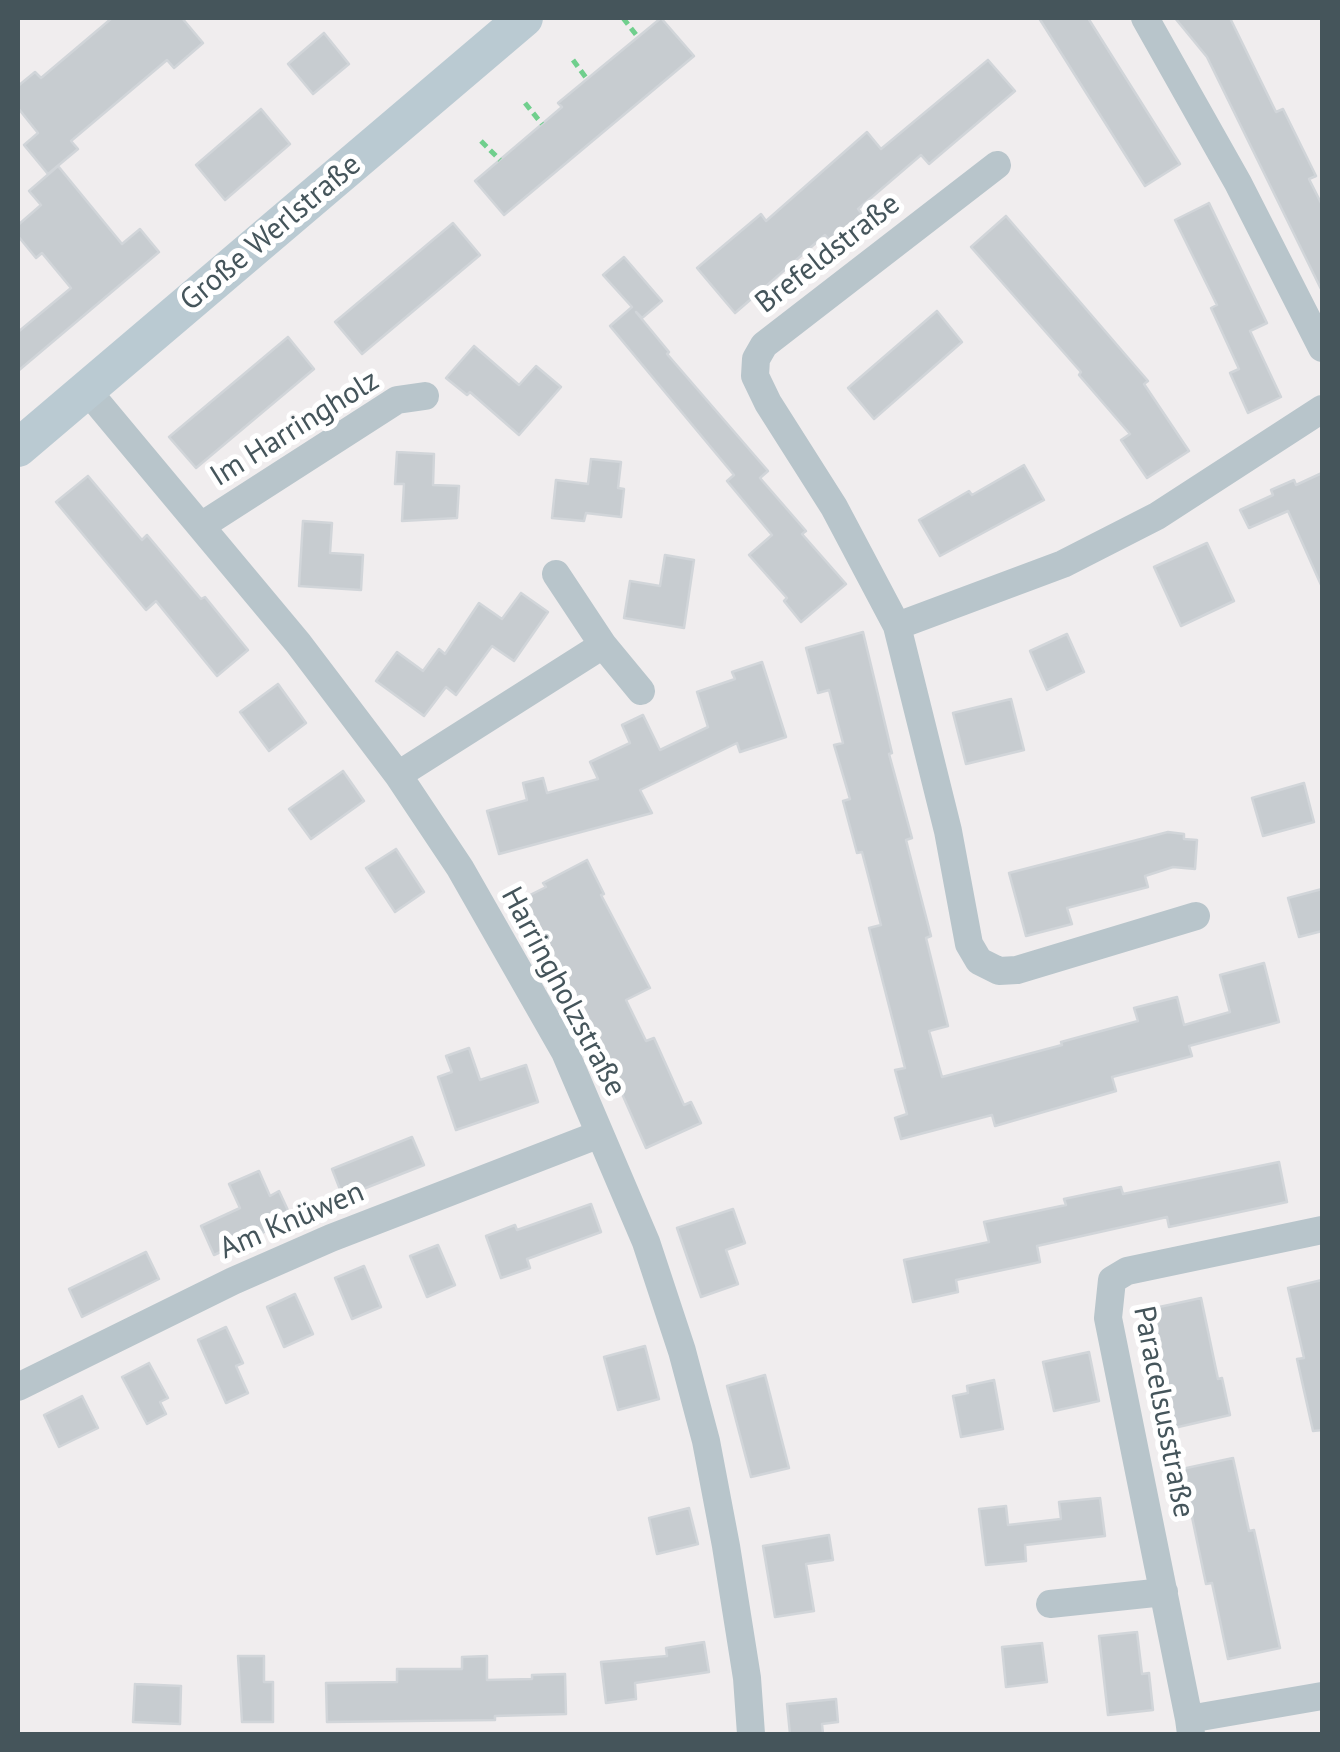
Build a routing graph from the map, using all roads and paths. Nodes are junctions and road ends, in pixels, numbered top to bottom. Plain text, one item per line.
1 (524, 18) edge
2 (623, 18) edge
3 (1144, 18) edge
4 (637, 36) dead end
5 (573, 60) dead end
6 (587, 79) dead end
7 (525, 103) dead end
8 (542, 124) dead end
9 (481, 140) dead end
10 (500, 160) dead end
11 (997, 165) dead end
12 (1322, 348) edge
13 (86, 390) junction
14 (426, 396) dead end
15 (1322, 409) edge
16 (18, 448) edge
17 (201, 526) junction
18 (556, 574) dead end
19 (897, 626) junction
20 (603, 644) junction
21 (642, 690) dead end
22 (398, 775) junction
23 (1196, 916) dead end
24 (600, 1134) junction
25 (1322, 1230) edge
26 (18, 1387) edge
27 (1164, 1592) junction
28 (1050, 1604) dead end
29 (1322, 1696) edge
30 (1190, 1727) edge
31 (751, 1734) edge

1 - 13 street, Große Werlstraße
2 - 4 path
3 - 12 street
5 - 6 path
7 - 8 path
9 - 10 path
11 - 19 street, Brefeldstraße
13 - 16 street, Große Werlstraße
13 - 17 street, Harringholzstraße
14 - 17 street, Im Harringholz
15 - 19 street
17 - 22 street, Harringholzstraße
18 - 20 street
19 - 23 street, Brefeldstraße
20 - 21 street
20 - 22 street
22 - 24 street, Harringholzstraße
24 - 26 street, Am Knüwen
24 - 31 street, Harringholzstraße
25 - 27 street, Paracelsusstraße
27 - 28 street
27 - 30 street, Paracelsusstraße
29 - 30 street

